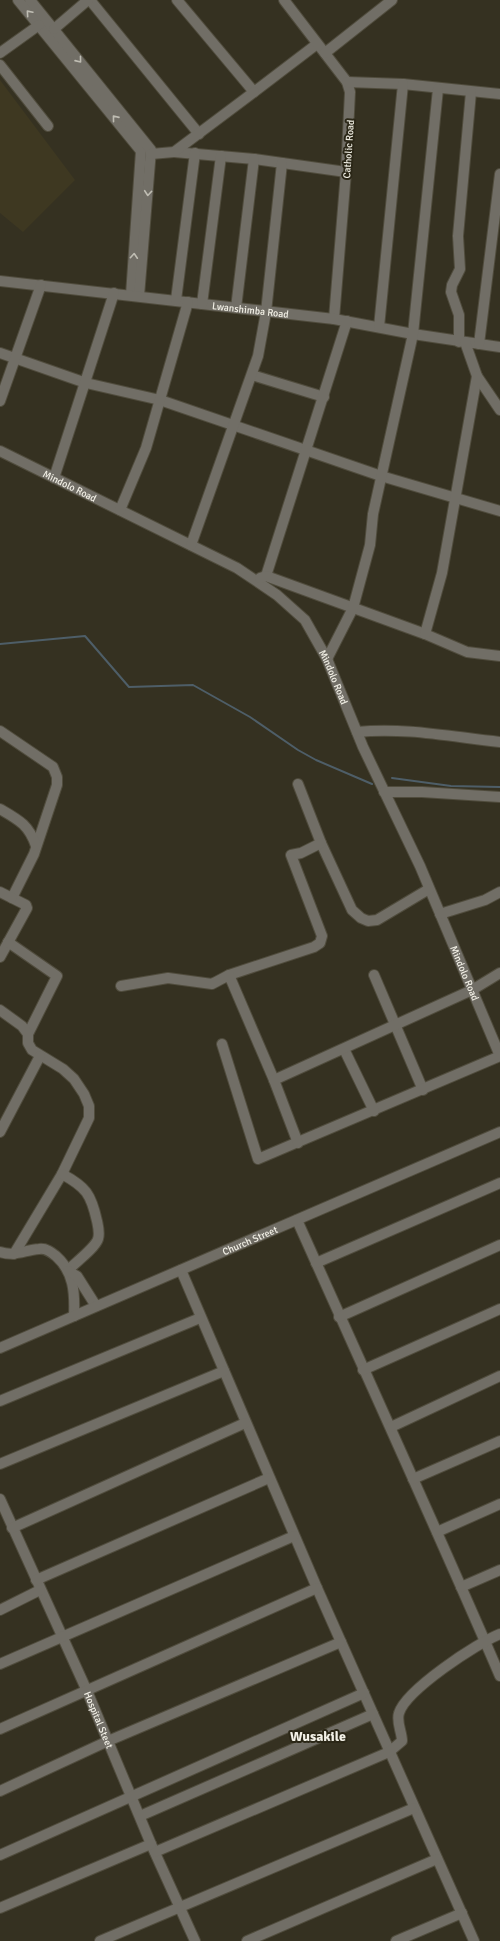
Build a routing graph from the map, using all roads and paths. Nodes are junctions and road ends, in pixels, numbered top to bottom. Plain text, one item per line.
1 (18, 0) edge
2 (30, 0) edge
3 (89, 0) edge
4 (177, 0) edge
5 (284, 0) edge
6 (392, 0) edge
7 (39, 25) junction
8 (54, 29) junction
9 (317, 44) junction
10 (0, 53) edge
11 (325, 53) junction
12 (0, 65) edge
13 (347, 82) junction
14 (403, 84) junction
15 (438, 89) junction
16 (254, 92) junction
17 (471, 92) junction
18 (500, 94) edge
19 (48, 126) dead end
20 (199, 134) junction
21 (174, 152) junction
22 (195, 153) junction
23 (152, 154) junction
24 (221, 156) junction
25 (254, 159) junction
26 (282, 163) junction
27 (346, 172) junction
28 (500, 174) edge
29 (0, 281) edge
30 (41, 285) junction
31 (114, 293) junction
32 (135, 295) junction
33 (176, 300) junction
34 (188, 302) junction
35 (202, 304) junction
36 (236, 308) junction
37 (266, 312) junction
38 (334, 319) junction
39 (347, 321) junction
40 (379, 327) junction
41 (413, 334) junction
42 (462, 342) junction
43 (479, 344) junction
44 (500, 347) edge
45 (0, 353) edge
46 (16, 358) junction
47 (252, 375) junction
48 (478, 376) junction
49 (86, 383) junction
50 (324, 397) junction
51 (160, 400) junction
52 (0, 401) edge
53 (500, 410) edge
54 (232, 426) junction
55 (306, 450) junction
56 (0, 451) edge
57 (381, 476) junction
58 (54, 478) junction
59 (456, 499) junction
60 (120, 510) junction
61 (500, 511) edge
62 (191, 545) junction
63 (261, 578) junction
64 (354, 608) junction
65 (425, 634) junction
66 (500, 656) edge
67 (327, 659) junction
68 (0, 732) edge
69 (357, 732) junction
70 (500, 742) edge
71 (298, 784) dead end
72 (384, 792) junction
73 (500, 797) edge
74 (0, 809) edge
75 (321, 843) junction
76 (36, 846) junction
77 (429, 888) junction
78 (0, 892) edge
79 (500, 892) edge
80 (12, 898) junction
81 (440, 914) junction
82 (8, 942) junction
83 (0, 957) edge
84 (500, 973) edge
85 (229, 975) junction
86 (374, 975) dead end
87 (121, 986) dead end
88 (472, 990) junction
89 (0, 1010) edge
90 (395, 1024) junction
91 (28, 1034) junction
92 (222, 1044) dead end
93 (344, 1049) junction
94 (40, 1056) junction
95 (500, 1056) edge
96 (274, 1080) junction
97 (424, 1090) junction
98 (374, 1111) junction
99 (0, 1132) edge
100 (500, 1132) edge
101 (298, 1143) junction
102 (62, 1174) junction
103 (500, 1183) edge
104 (297, 1220) junction
105 (500, 1244) edge
106 (0, 1252) edge
107 (14, 1254) junction
108 (316, 1263) junction
109 (68, 1270) junction
110 (181, 1270) junction
111 (96, 1306) junction
112 (500, 1309) edge
113 (74, 1316) junction
114 (339, 1317) junction
115 (200, 1318) junction
116 (0, 1348) edge
117 (363, 1370) junction
118 (224, 1371) junction
119 (500, 1376) edge
120 (0, 1401) edge
121 (245, 1422) junction
122 (391, 1427) junction
123 (500, 1441) edge
124 (0, 1464) edge
125 (269, 1478) junction
126 (413, 1479) junction
127 (0, 1499) edge
128 (500, 1504) edge
129 (12, 1528) junction
130 (437, 1532) junction
131 (294, 1536) junction
132 (500, 1570) edge
133 (36, 1580) junction
134 (461, 1587) junction
135 (317, 1588) junction
136 (40, 1590) junction
137 (0, 1610) edge
138 (500, 1634) edge
139 (62, 1637) junction
140 (485, 1640) junction
141 (341, 1642) junction
142 (0, 1664) edge
143 (500, 1676) edge
144 (87, 1691) junction
145 (364, 1693) junction
146 (373, 1714) junction
147 (0, 1729) edge
148 (108, 1741) junction
149 (389, 1752) junction
150 (0, 1791) edge
151 (131, 1796) junction
152 (414, 1808) junction
153 (140, 1816) junction
154 (153, 1848) junction
155 (0, 1856) edge
156 (437, 1859) junction
157 (180, 1907) junction
158 (0, 1908) edge
159 (462, 1913) junction
160 (100, 1941) edge
161 (195, 1941) edge
162 (247, 1941) edge
163 (396, 1941) edge
164 (474, 1941) edge

7 -> 1 street
2 - 8 street
3 - 8 street
3 - 20 street
4 - 16 street
5 - 9 street, Catholic Road
6 - 11 street
7 - 10 street
32 -> 7 street
8 -> 23 street
9 - 11 street, Catholic Road
9 - 16 street
11 - 13 street, Catholic Road
12 - 19 street
13 - 14 street
13 - 27 street, Catholic Road
14 - 15 street
14 - 40 street
15 - 17 street
15 - 41 street
16 - 20 street
17 - 18 street
17 - 42 street
20 - 21 street
21 - 22 street
21 - 23 street
22 - 24 street
22 - 33 street
23 -> 32 street
24 - 25 street
24 - 35 street
25 - 26 street
25 - 36 street
26 - 27 street
26 - 37 street
27 - 38 street, Catholic Road
28 - 43 street
29 - 30 street, Lwanshimba Road
30 - 31 street, Lwanshimba Road
30 - 46 street
31 - 32 street, Lwanshimba Road
31 - 49 street
32 - 33 street, Lwanshimba Road
33 - 34 street, Lwanshimba Road
34 - 35 street, Lwanshimba Road
34 - 51 street
35 - 36 street, Lwanshimba Road
36 - 37 street, Lwanshimba Road
37 - 38 street, Lwanshimba Road
37 - 47 street
38 - 39 street, Lwanshimba Road
39 - 40 street, Lwanshimba Road
39 - 50 street
40 - 41 street, Lwanshimba Road
41 - 42 street, Lwanshimba Road
41 - 57 street
42 - 43 street, Lwanshimba Road
42 - 48 street
43 - 44 street, Lwanshimba Road
45 - 46 street
46 - 49 street
46 - 52 street
47 - 50 street
47 - 54 street
48 - 53 street
48 - 59 street
49 - 51 street
49 - 58 street
50 - 55 street
51 - 54 street
51 - 60 street
54 - 55 street
54 - 62 street
55 - 57 street
55 - 63 street
56 - 58 street, Mindolo Road
57 - 59 street
57 - 64 street
58 - 60 street, Mindolo Road
59 - 61 street
59 - 65 street
60 - 62 street, Mindolo Road
62 - 63 street, Mindolo Road
63 - 64 street
63 - 67 street, Mindolo Road
64 - 65 street
64 - 67 street
65 - 66 street
67 - 69 street, Mindolo Road
68 - 76 street
69 - 70 street
69 - 72 street, Mindolo Road
71 - 75 street
72 - 73 street
72 - 77 street, Mindolo Road
74 - 76 street
75 - 77 street
75 - 85 street
76 - 80 street
77 - 81 street, Mindolo Road
78 - 80 street
79 - 81 street
80 - 82 street
81 - 88 street, Mindolo Road
82 - 83 street
82 - 91 street
84 - 88 street
85 - 87 street
85 - 96 street
86 - 90 street
88 - 90 street
88 - 95 street, Mindolo Road
89 - 91 street
90 - 93 street
90 - 97 street
91 - 94 street
92 - 101 street
93 - 96 street
93 - 98 street
94 - 99 street
94 - 102 street
95 - 97 street
96 - 101 street
97 - 98 street
98 - 101 street
100 - 104 street, Church Street
102 - 107 street
102 - 109 street
103 - 108 street
104 - 108 street
104 - 110 street, Church Street
105 - 114 street
106 - 107 street
107 - 109 street
108 - 114 street
109 - 111 street
109 - 113 street
110 - 111 street, Church Street
110 - 115 street
111 - 113 street, Church Street
112 - 117 street
113 - 116 street, Church Street
114 - 117 street
115 - 118 street
115 - 120 street
117 - 122 street
118 - 121 street
118 - 124 street
119 - 122 street
121 - 125 street
121 - 129 street
122 - 126 street
123 - 126 street
125 - 131 street
125 - 133 street
126 - 130 street
127 - 129 street, Hospital Steet
128 - 130 street
129 - 133 street, Hospital Steet
130 - 134 street
131 - 135 street
131 - 139 street
132 - 134 street
133 - 136 street, Hospital Steet
134 - 140 street
135 - 141 street
135 - 144 street
136 - 137 street
136 - 139 street, Hospital Steet
138 - 140 street
139 - 142 street
139 - 144 street, Hospital Steet
140 - 143 street
140 - 149 street
141 - 145 street
141 - 148 street
144 - 147 street
144 - 148 street, Hospital Steet
145 - 146 street
145 - 151 street
146 - 149 street
146 - 153 street
148 - 150 street
148 - 151 street, Hospital Steet
149 - 152 street
149 - 154 street
151 - 153 street, Hospital Steet
151 - 155 street
152 - 156 street
152 - 157 street
153 - 154 street, Hospital Steet
154 - 157 street, Hospital Steet
154 - 158 street
156 - 159 street
156 - 162 street
157 - 160 street
157 - 161 street, Hospital Steet
159 - 163 street
159 - 164 street

